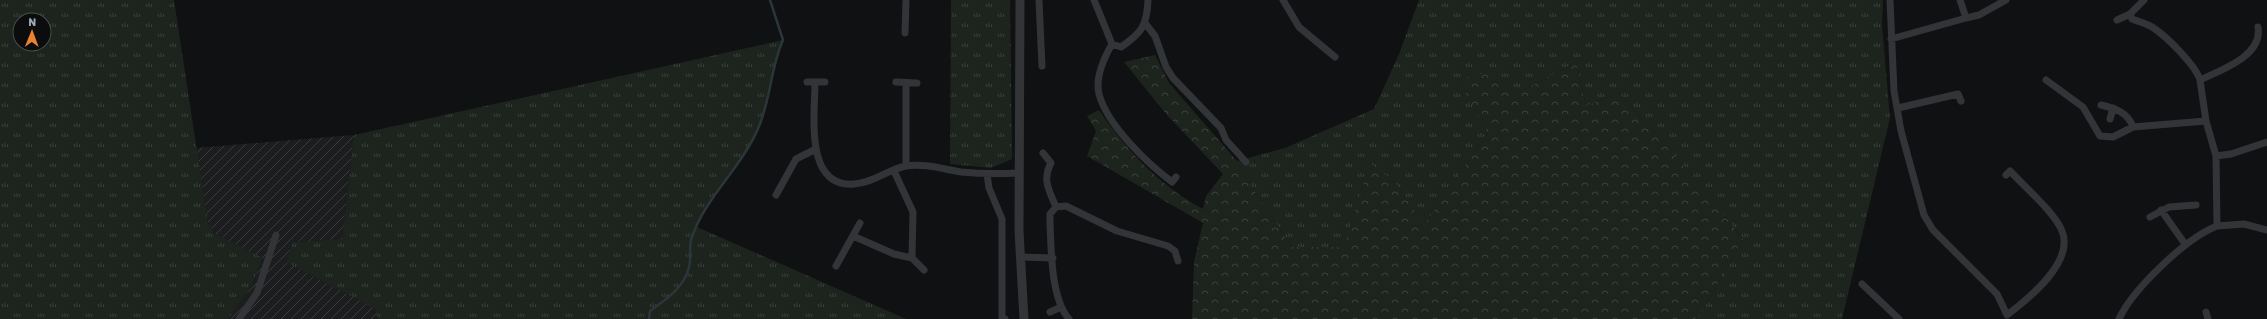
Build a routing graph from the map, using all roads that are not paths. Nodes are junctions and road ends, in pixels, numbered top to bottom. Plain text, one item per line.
1 (906, 0) edge
2 (1020, 0) edge
3 (1039, 0) edge
4 (1094, 0) edge
5 (1148, 0) edge
6 (1283, 0) edge
7 (1890, 0) edge
8 (1960, 0) edge
9 (2006, 0) edge
10 (2144, 0) edge
11 (2130, 14) junction
12 (1966, 18) junction
13 (2117, 20) dead end
14 (1145, 24) junction
15 (2258, 27) dead end
16 (905, 33) dead end
17 (1891, 39) junction
18 (1112, 44) junction
19 (1335, 57) dead end
20 (1042, 66) dead end
21 (2046, 80) dead end
22 (2200, 80) junction
23 (807, 82) dead end
24 (816, 82) junction
25 (825, 82) dead end
26 (896, 82) dead end
27 (906, 83) junction
28 (917, 83) dead end
29 (1961, 101) dead end
30 (2100, 105) dead end
31 (1898, 108) junction
32 (2113, 108) junction
33 (2110, 118) dead end
34 (2206, 121) junction
35 (2133, 127) junction
36 (2267, 142) edge
37 (816, 149) junction
38 (1043, 153) dead end
39 (2216, 156) junction
40 (1246, 162) dead end
41 (906, 166) junction
42 (894, 171) junction
43 (1019, 173) junction
44 (987, 174) junction
45 (2006, 175) dead end
46 (1176, 177) dead end
47 (776, 195) dead end
48 (2196, 205) dead end
49 (1056, 207) junction
50 (2161, 210) junction
51 (2150, 218) dead end
52 (860, 223) dead end
53 (2217, 226) junction
54 (2267, 230) edge
55 (276, 235) dead end
56 (853, 236) junction
57 (2185, 244) junction
58 (1021, 257) junction
59 (912, 258) junction
60 (1053, 258) junction
61 (1178, 261) dead end
62 (836, 266) dead end
63 (924, 270) dead end
64 (1862, 284) dead end
65 (1061, 307) junction
66 (1050, 312) dead end
67 (2206, 312) dead end
68 (2006, 317) edge
69 (239, 319) edge
70 (1005, 319) edge
71 (1024, 319) edge
72 (1069, 319) edge
73 (1899, 319) edge
74 (2119, 319) edge
75 (2208, 319) edge

1 - 16 street
2 - 43 street
3 - 20 street
4 - 18 street
5 - 14 street
6 - 19 street
7 - 17 street
8 - 12 street
9 - 12 street
10 - 11 street
11 - 13 street
11 - 22 street
12 - 17 street
14 - 18 street
14 - 40 street
15 - 22 street
17 - 31 street
18 - 46 street
21 - 35 street
22 - 34 street
23 - 24 street
24 - 25 street
24 - 37 street
26 - 27 street
27 - 28 street
27 - 41 street
29 - 31 street
30 - 32 street
31 - 68 street
32 - 33 street
32 - 35 street
34 - 35 street
34 - 39 street
36 - 39 street
37 - 42 street
37 - 47 street
38 - 49 street
39 - 53 street
41 - 42 street
41 - 44 street
42 - 59 street
43 - 44 street
43 - 58 street
44 - 70 street
45 - 68 street
48 - 50 street
49 - 60 street
49 - 61 street
50 - 51 street
50 - 57 street
52 - 56 street
53 - 54 street
53 - 57 street
55 - 69 street
56 - 59 street
56 - 62 street
57 - 74 street
58 - 60 street
58 - 71 street
59 - 63 street
60 - 65 street
64 - 73 street
65 - 66 street
65 - 72 street
67 - 75 street

